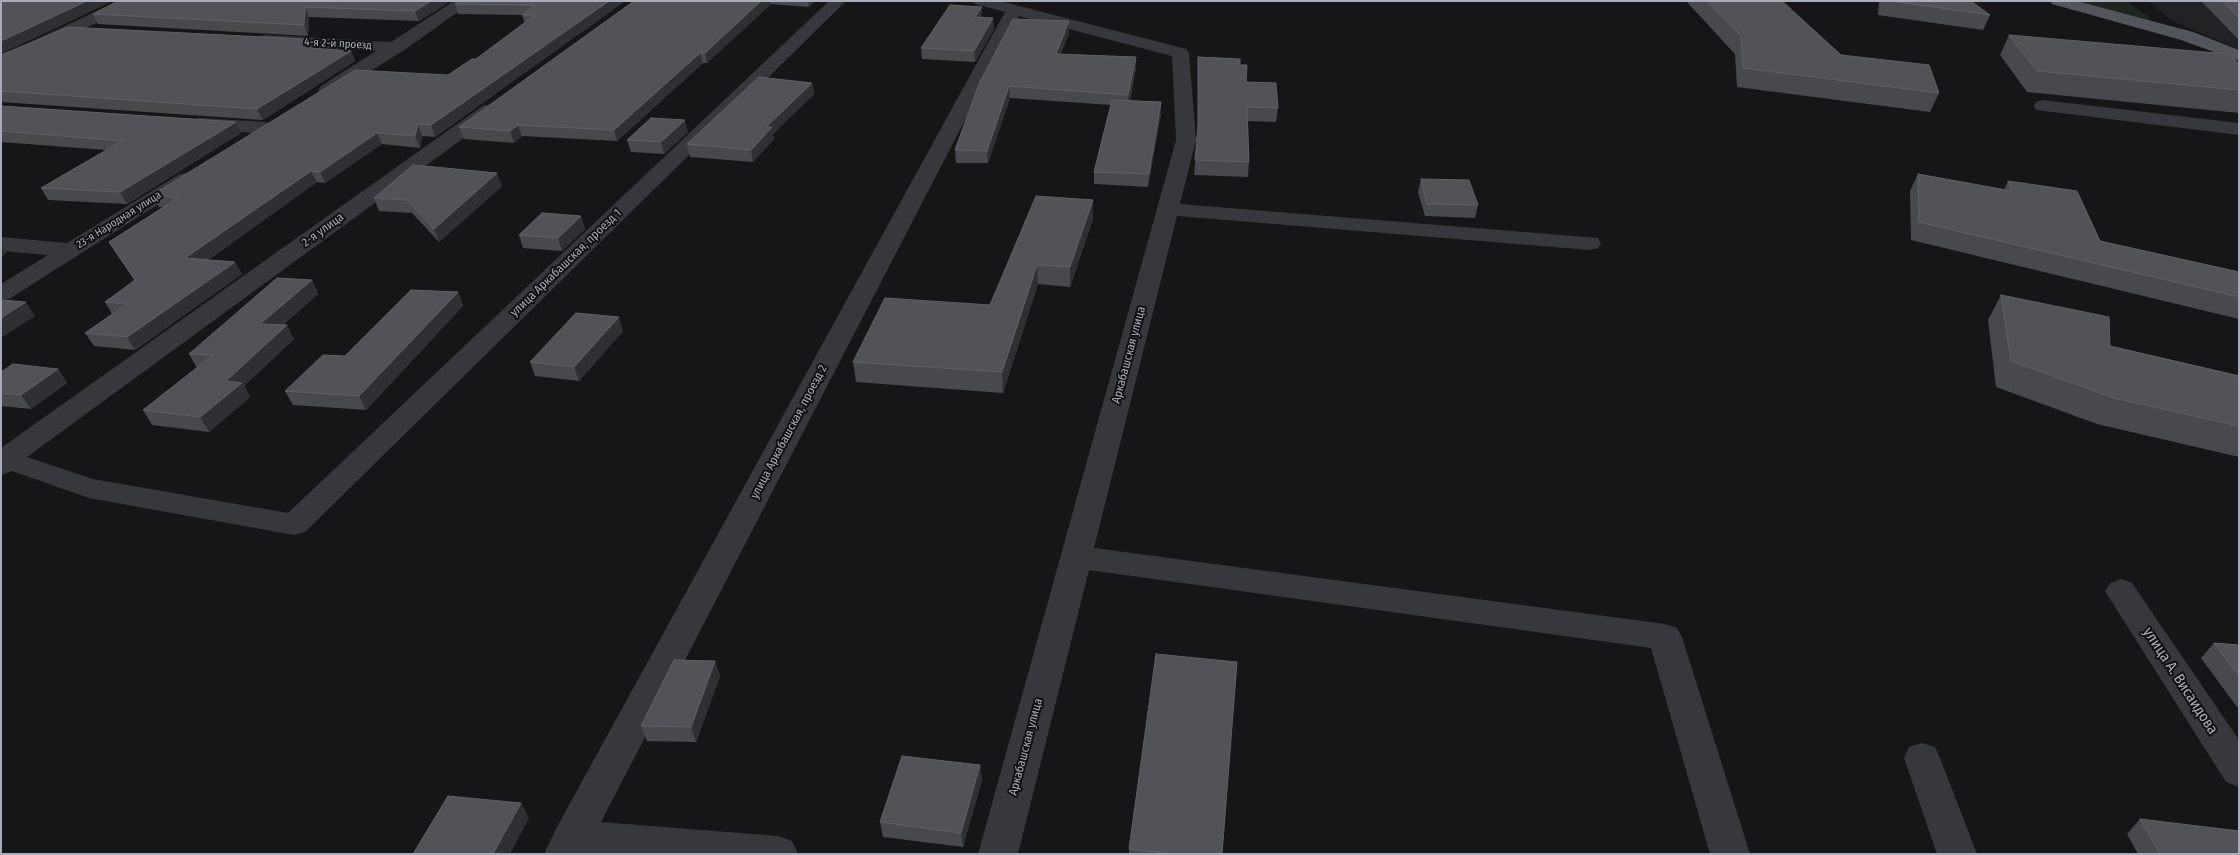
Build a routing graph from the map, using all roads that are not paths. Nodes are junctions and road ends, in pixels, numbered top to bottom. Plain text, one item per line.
1 (131, 1) edge
2 (465, 1) edge
3 (838, 1) edge
4 (981, 1) edge
5 (2058, 1) edge
6 (1014, 10) junction
7 (2150, 10) dead end
8 (70, 30) junction
9 (99, 32) edge
10 (2187, 36) junction
11 (248, 39) edge
12 (397, 47) junction
13 (2239, 56) edge
14 (1, 63) edge
15 (512, 94) edge
16 (314, 98) edge
17 (2043, 106) dead end
18 (187, 123) edge
19 (2239, 129) edge
20 (240, 144) edge
21 (198, 171) edge
22 (1168, 209) junction
23 (1590, 243) dead end
24 (1, 244) edge
25 (72, 250) junction
26 (1, 294) edge
27 (3, 463) edge
28 (294, 525) joint
29 (1076, 557) junction
30 (2121, 591) dead end
31 (1922, 758) dead end
32 (2239, 771) edge
33 (568, 845) edge
34 (778, 854) edge
35 (998, 854) edge
36 (1730, 854) edge
37 (1957, 854) edge

1 - 8 street
2 - 12 street
3 - 28 street, улица Аркабашская, проезд 1
4 - 6 street, Аркабашская улица
5 - 10 main road
6 - 22 street, Аркабашская улица
6 - 33 street, улица Аркабашская, проезд 2
7 - 10 main road
8 - 9 street
8 - 14 street
10 - 13 main road
11 - 12 street, 4-я 2-й проезд
12 - 16 street
15 - 27 street, 2-я улица
17 - 19 street
18 - 20 street
21 - 25 street, 23-я Народная улица
22 - 23 street
22 - 29 street, Аркабашская улица
24 - 25 street
25 - 26 street, 23-я Народная улица
27 - 28 street, 2-я улица
29 - 35 street, Аркабашская улица
29 - 36 street
30 - 32 street, улица А. Висаидова
31 - 37 street
33 - 34 street

